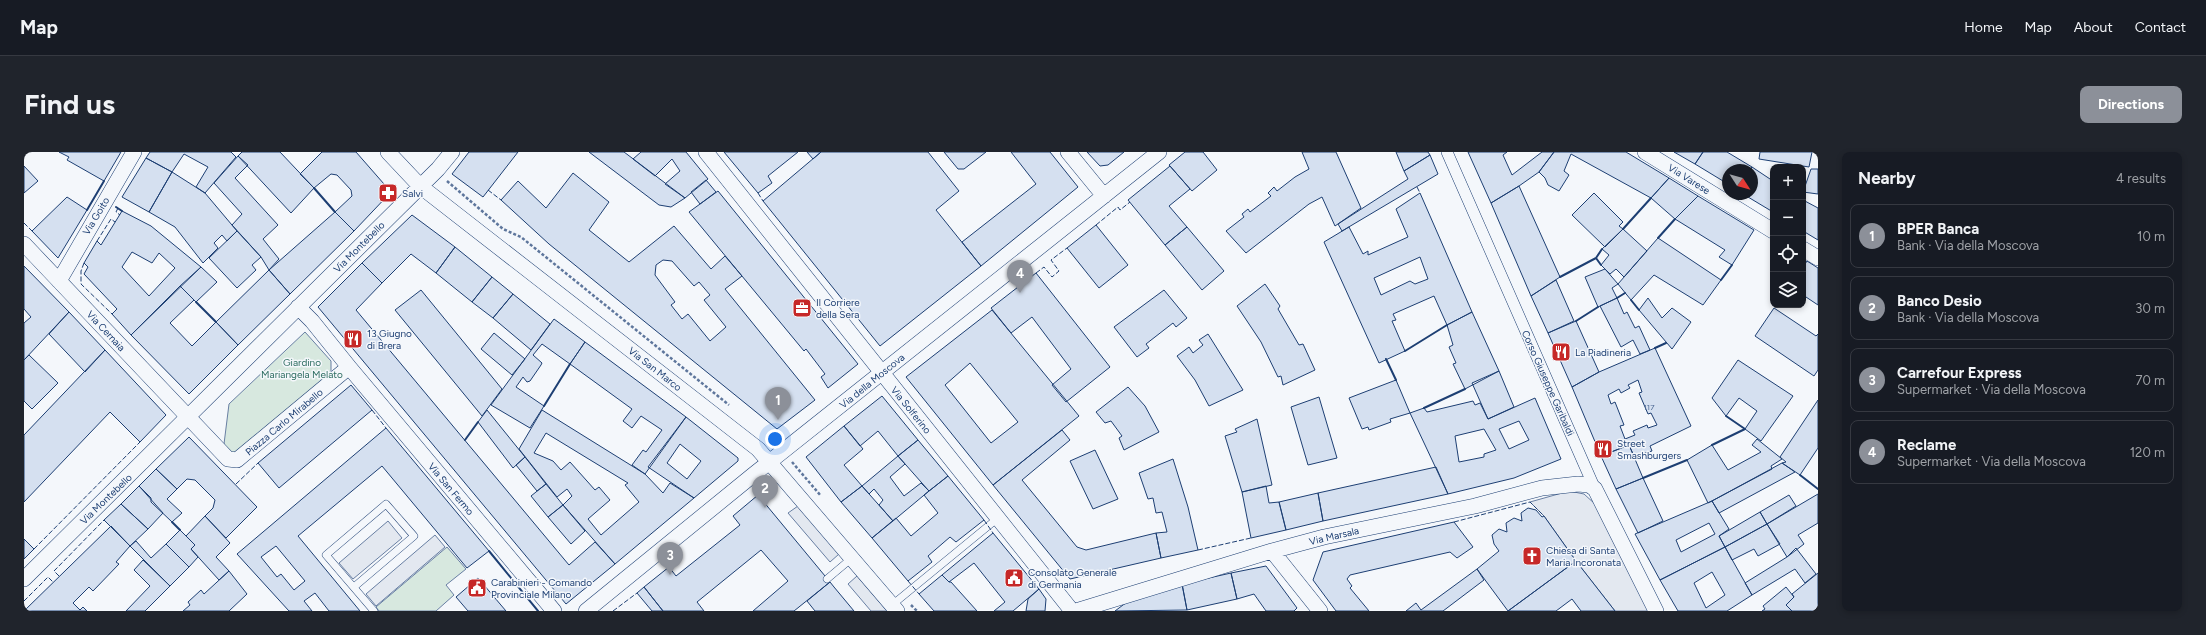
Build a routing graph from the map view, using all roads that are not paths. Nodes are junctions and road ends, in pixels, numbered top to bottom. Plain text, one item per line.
1 (134, 152) edge
2 (388, 152) edge
3 (452, 152) edge
4 (706, 152) edge
5 (1068, 152) edge
6 (1159, 152) edge
7 (1447, 152) edge
8 (1645, 152) edge
9 (420, 186) junction
10 (1104, 196) junction
11 (1770, 229) edge
12 (24, 244) edge
13 (1806, 251) edge
14 (1818, 258) edge
15 (59, 281) junction
16 (298, 307) junction
17 (349, 367) junction
18 (882, 373) junction
19 (189, 418) junction
20 (770, 462) junction
21 (1595, 489) junction
22 (998, 518) junction
23 (1272, 551) junction
24 (852, 558) junction
25 (24, 579) edge
26 (827, 579) dead end
27 (354, 587) junction
28 (895, 608) edge
29 (374, 611) edge
30 (554, 611) edge
31 (586, 611) edge
32 (1072, 611) edge
33 (1076, 611) edge
34 (1320, 611) edge
35 (1656, 611) edge

1 - 15 street, Via Goito
2 - 9 street, Via San Marco
3 - 9 street, Via Montebello
4 - 18 street, Via Solferino
5 - 10 street
6 - 10 street, Via della Moscova
7 - 21 street, Corso Giuseppe Garibaldi
8 - 11 street, Via Varese
9 - 16 street, Via Montebello
9 - 20 street, Via San Marco
10 - 18 street, Via della Moscova
12 - 15 street, Via Cernaia
13 - 14 street
15 - 19 street, Via Cernaia
16 - 17 street
16 - 19 street
17 - 19 street, Piazza Carlo Mirabello
17 - 30 street, Via San Fermo
18 - 20 street, Via della Moscova
18 - 22 street, Via Solferino
19 - 25 street, Via Montebello
20 - 24 street, Via San Marco
20 - 31 street, Via della Moscova
21 - 23 street, Via Marsala
21 - 35 street, Corso Giuseppe Garibaldi
22 - 28 lane
22 - 32 street, Via Solferino
23 - 33 street, Via Marsala
23 - 34 street
24 - 26 lane
24 - 28 street, Via San Marco
27 - 27 lane
27 - 29 lane

